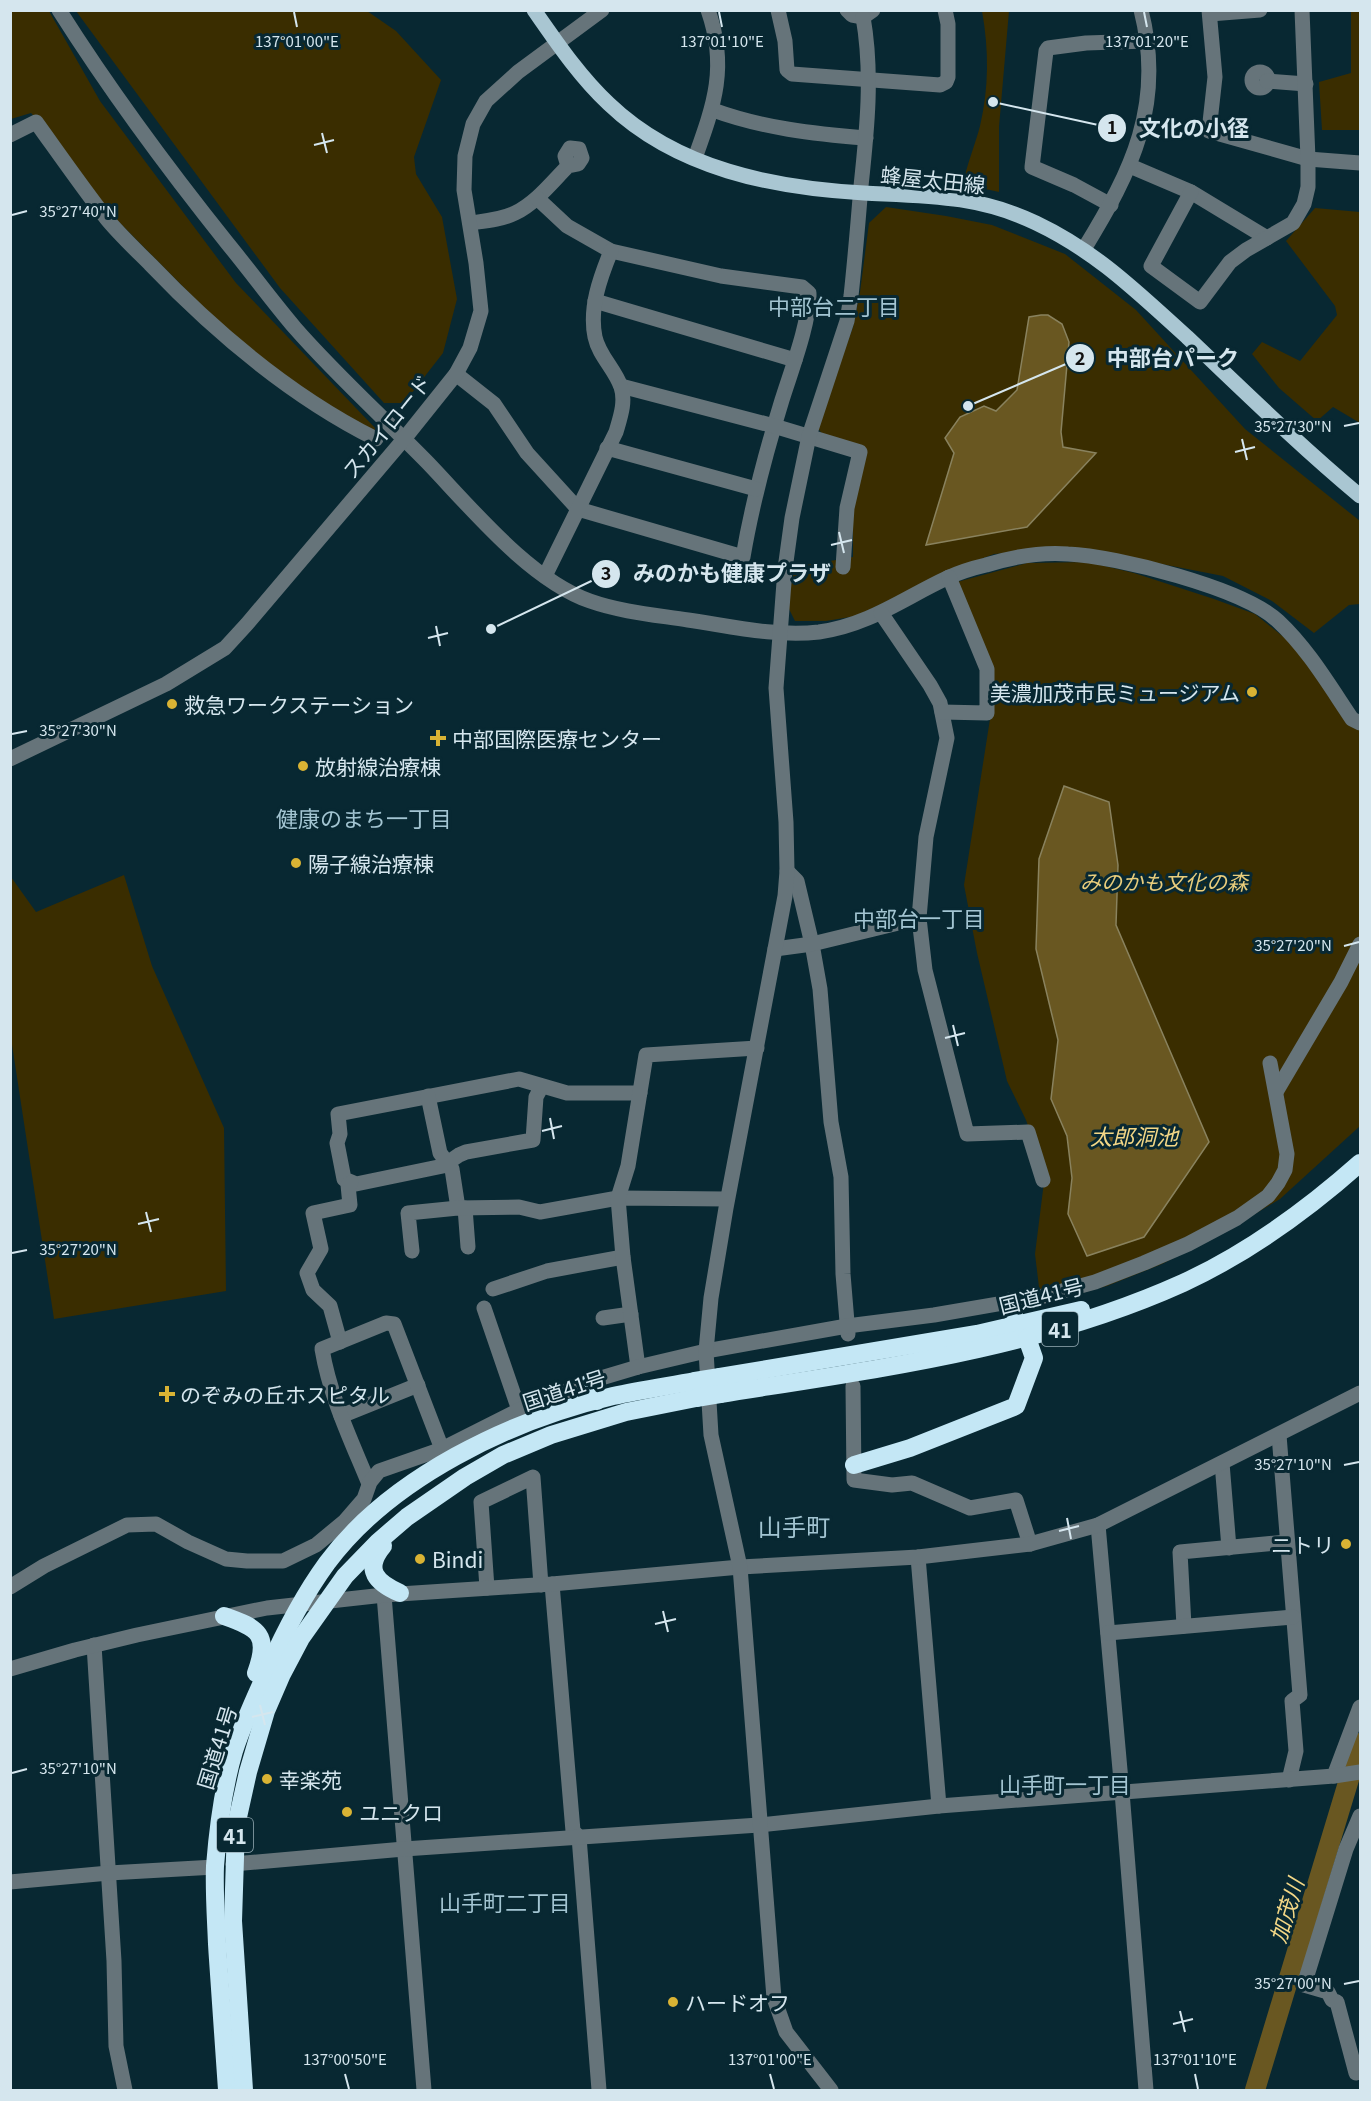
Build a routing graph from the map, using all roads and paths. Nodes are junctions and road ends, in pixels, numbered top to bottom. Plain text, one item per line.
1 (59, 10) edge
2 (534, 10) edge
3 (602, 10) edge
4 (708, 10) edge
5 (778, 10) edge
6 (847, 10) edge
7 (945, 10) edge
8 (1141, 10) edge
9 (1260, 10) edge
10 (1302, 10) edge
11 (1209, 12) edge
12 (868, 14) edge
13 (1147, 41) junction
14 (557, 43) junction
15 (869, 79) junction
16 (1268, 81) dead end
17 (1306, 84) junction
18 (713, 110) junction
19 (10, 135) edge
20 (866, 138) junction
21 (694, 158) junction
22 (1308, 159) junction
23 (1360, 163) edge
24 (568, 166) dead end
25 (1130, 166) junction
26 (1191, 192) junction
27 (861, 193) junction
28 (537, 198) junction
29 (1111, 205) junction
30 (470, 224) junction
31 (1267, 238) junction
32 (1083, 249) junction
33 (611, 251) junction
34 (595, 301) junction
35 (795, 360) junction
36 (456, 374) junction
37 (621, 386) junction
38 (774, 426) junction
39 (809, 436) junction
40 (404, 438) junction
41 (376, 439) dead end
42 (607, 448) junction
43 (756, 489) junction
44 (1360, 496) edge
45 (578, 509) junction
46 (843, 567) dead end
47 (545, 576) junction
48 (949, 577) junction
49 (881, 613) junction
50 (781, 633) junction
51 (942, 712) junction
52 (1360, 723) edge
53 (10, 759) edge
54 (787, 871) junction
55 (919, 918) junction
56 (812, 944) junction
57 (1360, 944) edge
58 (775, 949) junction
59 (757, 1048) junction
60 (1270, 1063) dead end
61 (542, 1086) junction
62 (1276, 1092) junction
63 (639, 1093) junction
64 (428, 1096) junction
65 (1360, 1154) edge
66 (448, 1162) junction
67 (1360, 1163) edge
68 (1043, 1180) dead end
69 (351, 1183) junction
70 (618, 1198) junction
71 (727, 1199) junction
72 (462, 1208) junction
73 (468, 1247) dead end
74 (412, 1251) dead end
75 (623, 1257) junction
76 (493, 1289) dead end
77 (1011, 1301) junction
78 (484, 1308) dead end
79 (631, 1314) junction
80 (603, 1318) dead end
81 (848, 1331) junction
82 (1021, 1332) junction
83 (340, 1342) junction
84 (706, 1351) junction
85 (638, 1367) junction
86 (591, 1382) junction
87 (418, 1385) junction
88 (853, 1386) dead end
89 (695, 1390) junction
90 (1360, 1394) edge
91 (597, 1401) junction
92 (519, 1410) junction
93 (341, 1416) junction
94 (1278, 1434) junction
95 (442, 1449) junction
96 (1222, 1463) junction
97 (854, 1465) junction
98 (369, 1484) junction
99 (417, 1511) junction
100 (1098, 1525) junction
101 (1287, 1542) junction
102 (1030, 1544) junction
103 (1229, 1548) junction
104 (918, 1557) junction
105 (740, 1567) junction
106 (546, 1584) junction
107 (10, 1587) edge
108 (487, 1588) junction
109 (392, 1594) junction
110 (328, 1600) junction
111 (302, 1604) junction
112 (224, 1616) junction
113 (1293, 1617) junction
114 (1184, 1626) junction
115 (1108, 1633) junction
116 (94, 1645) junction
117 (10, 1670) edge
118 (1360, 1707) edge
119 (249, 1713) junction
120 (1360, 1773) edge
121 (1334, 1776) junction
122 (1289, 1780) junction
123 (1122, 1792) junction
124 (939, 1806) junction
125 (1360, 1816) edge
126 (759, 1825) junction
127 (579, 1836) junction
128 (404, 1849) junction
129 (224, 1865) junction
130 (109, 1873) junction
131 (10, 1882) edge
132 (1360, 2072) edge
133 (125, 2091) edge
134 (227, 2091) edge
135 (244, 2091) edge
136 (424, 2091) edge
137 (599, 2091) edge
138 (831, 2091) edge
139 (1146, 2091) edge

1 - 40 street
2 - 14 main road, 蜂屋太田線
3 - 14 street, スカイロード
4 - 18 street
5 - 15 street
6 - 12 street
7 - 15 street
8 - 13 street
9 - 11 street
10 - 17 street
11 - 22 street
12 - 15 street
13 - 25 street
13 - 29 street
14 - 21 main road, 蜂屋太田線
14 - 30 street, スカイロード
15 - 20 street
16 - 17 street
17 - 22 street
18 - 20 street
18 - 21 street
19 - 41 street
20 - 27 street
21 - 27 main road, 蜂屋太田線
22 - 23 street
22 - 31 street
24 - 28 street
25 - 26 street
25 - 29 street
26 - 31 street
26 - 31 street
27 - 32 main road, 蜂屋太田線
27 - 39 street
28 - 30 street
28 - 33 street
29 - 32 street
30 - 36 street, スカイロード
32 - 44 main road, 蜂屋太田線
33 - 34 street
33 - 35 street
34 - 35 street
34 - 37 street
35 - 38 street
36 - 40 street, スカイロード
36 - 45 street
37 - 38 street
37 - 42 street
38 - 39 street
38 - 43 street
39 - 46 street
39 - 50 street
40 - 47 street
40 - 53 street, スカイロード
42 - 43 street
42 - 45 street
43 - 45 street
45 - 47 street
47 - 50 street
48 - 49 street
48 - 51 street
48 - 52 street
49 - 50 street
49 - 51 street
50 - 54 street
51 - 55 street
54 - 56 street
54 - 58 street
55 - 56 street
55 - 68 street
56 - 58 street
56 - 81 street
57 - 62 street
58 - 59 street
59 - 63 street
59 - 71 street
60 - 62 street
61 - 63 street
61 - 64 street
61 - 66 street
62 - 77 street
63 - 70 street
64 - 66 street
64 - 69 street
65 - 82 highway, 国道41号 / 41
66 - 69 street
66 - 72 street
67 - 82 highway, 国道41号 / 41
69 - 83 street
70 - 71 street
70 - 72 street
70 - 75 street
71 - 84 street
72 - 73 street
72 - 74 street
75 - 76 street
75 - 79 street
77 - 81 street
77 - 82 highway
78 - 92 street
79 - 80 street
79 - 85 street
81 - 84 street
82 - 89 highway, 国道41号 / 41, bridge
82 - 97 highway
83 - 87 street
83 - 93 street
84 - 85 street
84 - 105 street
85 - 86 street
86 - 91 highway
86 - 92 street
87 - 93 street
87 - 95 street
88 - 97 street
89 - 91 highway, 国道41号 / 41
89 - 99 highway, 国道41号 / 41
90 - 94 street
91 - 111 highway, 国道41号 / 41
92 - 95 street
93 - 98 street
94 - 96 street
94 - 101 street
95 - 98 street
96 - 100 street
96 - 103 street
97 - 102 street
98 - 107 street
99 - 109 highway
99 - 110 highway, 国道41号 / 41
100 - 102 street
100 - 115 street
101 - 103 street
101 - 113 street
102 - 104 street
103 - 114 street
104 - 105 street
104 - 124 street
105 - 106 street
105 - 126 street
106 - 108 street
106 - 108 street
106 - 127 street
108 - 109 street
109 - 110 street
109 - 128 street
110 - 111 street
110 - 129 highway, 国道41号 / 41
111 - 112 street
111 - 119 highway, 国道41号 / 41
112 - 116 street
112 - 119 highway
113 - 114 street
113 - 122 street
114 - 115 street
115 - 123 street
116 - 117 street
116 - 130 street
118 - 121 street
119 - 129 highway, 国道41号 / 41
120 - 121 street
121 - 122 street
122 - 123 street
123 - 124 street
123 - 139 street
124 - 126 street
125 - 132 street
126 - 127 street
126 - 138 street
127 - 128 street
127 - 137 street
128 - 129 street
128 - 136 street
129 - 130 street
129 - 134 highway, 国道41号 / 41
129 - 135 highway, 国道41号 / 41
130 - 131 street
130 - 133 street

